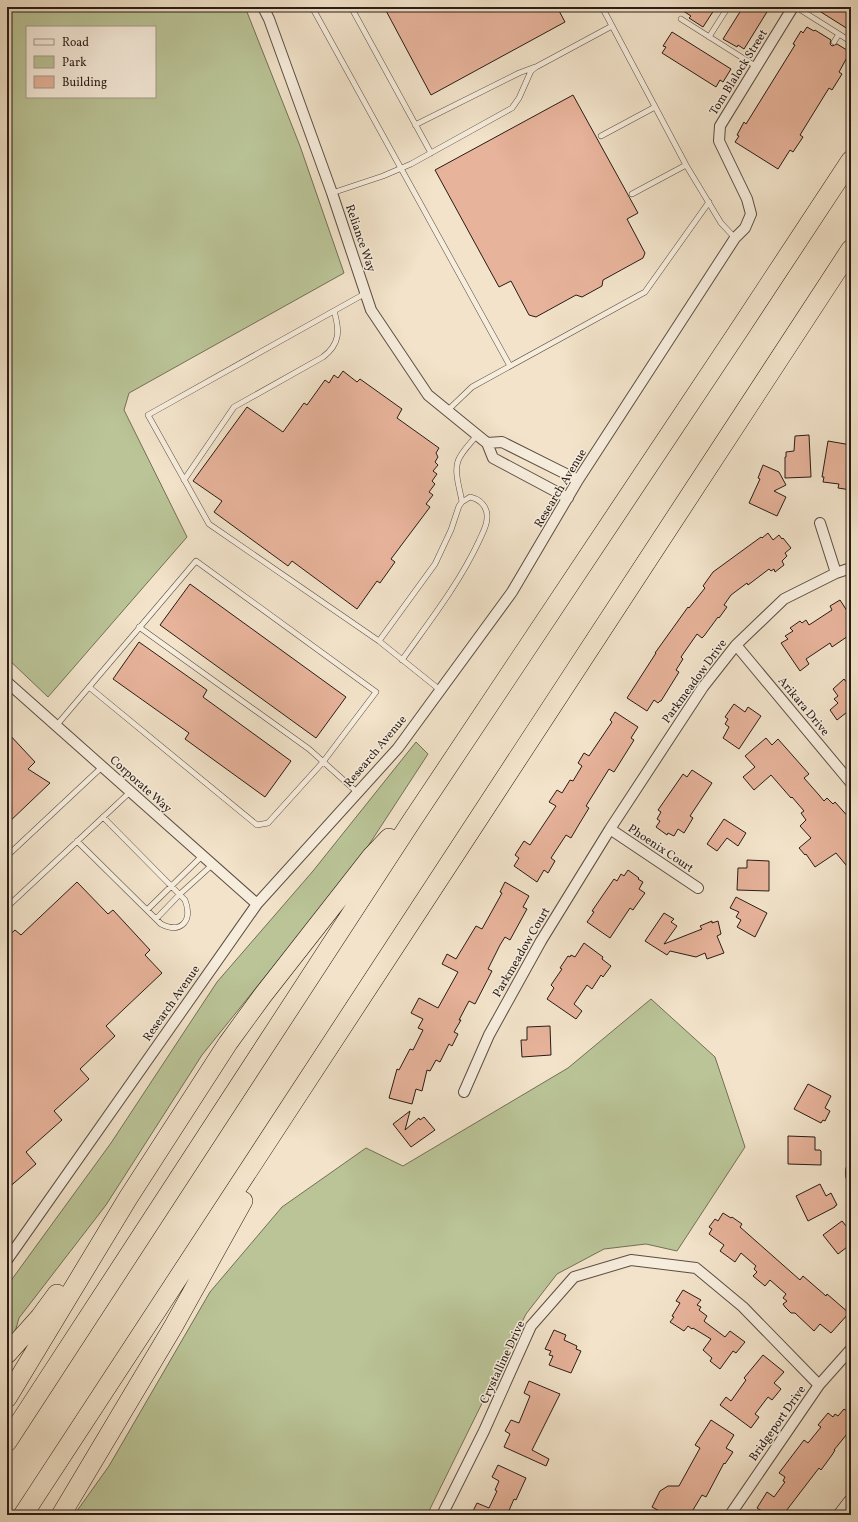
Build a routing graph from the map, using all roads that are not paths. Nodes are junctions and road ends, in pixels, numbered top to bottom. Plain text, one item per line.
1 (263, 7) edge
2 (312, 7) edge
3 (351, 7) edge
4 (602, 7) edge
5 (728, 7) edge
6 (794, 7) edge
7 (681, 19) dead end
8 (612, 26) junction
9 (839, 34) junction
10 (709, 37) junction
11 (850, 41) edge
12 (834, 42) dead end
13 (536, 67) junction
14 (756, 67) junction
15 (655, 107) junction
16 (415, 125) junction
17 (600, 136) dead end
18 (431, 153) junction
19 (851, 160) edge
20 (686, 165) junction
21 (401, 168) junction
22 (332, 193) junction
23 (632, 194) dead end
24 (709, 202) junction
25 (735, 238) junction
26 (851, 249) edge
27 (366, 293) junction
28 (334, 311) junction
29 (510, 366) junction
30 (447, 411) junction
31 (477, 435) junction
32 (487, 443) junction
33 (184, 480) junction
34 (578, 480) junction
35 (568, 498) junction
36 (462, 502) junction
37 (820, 522) dead end
38 (851, 568) edge
39 (836, 573) junction
40 (139, 628) junction
41 (379, 641) junction
42 (736, 644) junction
43 (402, 660) junction
44 (7, 682) edge
45 (89, 687) junction
46 (440, 690) junction
47 (56, 726) junction
48 (323, 762) junction
49 (102, 767) junction
50 (851, 783) edge
51 (130, 792) junction
52 (358, 793) junction
53 (103, 817) junction
54 (410, 822) junction
55 (610, 829) junction
56 (77, 841) junction
57 (7, 856) edge
58 (202, 856) junction
59 (212, 865) junction
60 (171, 886) junction
61 (698, 888) dead end
62 (180, 894) junction
63 (257, 904) junction
64 (7, 907) edge
65 (147, 910) junction
66 (156, 919) junction
67 (321, 1060) junction
68 (464, 1092) dead end
69 (851, 1170) edge
70 (851, 1176) edge
71 (128, 1198) junction
72 (7, 1260) edge
73 (851, 1349) edge
74 (7, 1354) edge
75 (139, 1384) junction
76 (819, 1385) junction
77 (7, 1398) edge
78 (7, 1442) edge
79 (851, 1502) edge
80 (23, 1515) edge
81 (53, 1515) edge
82 (61, 1515) edge
83 (442, 1515) edge
84 (730, 1515) edge
85 (841, 1515) edge

1 - 22 street, Reliance Way
2 - 21 lane
3 - 16 lane
4 - 8 lane
5 - 10 lane
6 - 9 lane
6 - 14 street, Tom Blalock Street
7 - 10 lane
8 - 13 lane
8 - 15 lane
9 - 11 lane
9 - 12 lane
10 - 14 lane
13 - 16 lane
13 - 18 lane
14 - 25 street, Tom Blalock Street
15 - 17 lane
15 - 20 lane
16 - 18 lane
18 - 21 lane
19 - 54 highway
20 - 23 lane
20 - 24 lane
21 - 22 lane
21 - 29 lane
22 - 27 street, Reliance Way
24 - 25 lane
24 - 29 lane
25 - 34 street, Research Avenue
26 - 67 highway
27 - 28 lane
27 - 30 street, Reliance Way
28 - 33 lane
28 - 33 lane
29 - 30 lane
30 - 31 street, Reliance Way
31 - 32 street, Reliance Way
31 - 36 lane
32 - 34 street
32 - 35 street, Reliance Way
33 - 41 lane
34 - 35 street, Research Avenue
35 - 46 street, Research Avenue
36 - 41 lane
36 - 43 lane
37 - 39 street
38 - 39 street, Parkmeadow Drive
39 - 42 street, Parkmeadow Drive
40 - 45 lane
40 - 48 lane
40 - 48 lane
41 - 43 lane
42 - 50 street, Arikara Drive
42 - 55 street, Parkmeadow Drive
43 - 46 lane
44 - 47 street, Corporate Way
45 - 47 lane
45 - 48 lane
46 - 52 street, Research Avenue
47 - 49 street, Corporate Way
48 - 52 lane
49 - 51 street, Corporate Way
49 - 57 lane
51 - 53 lane
51 - 58 street, Corporate Way
52 - 63 street, Research Avenue
53 - 56 lane
53 - 60 lane
54 - 71 highway
54 - 78 highway
55 - 61 street, Phoenix Court
55 - 68 street, Parkmeadow Court
56 - 64 lane
56 - 65 lane
58 - 59 street, Corporate Way
58 - 60 lane
59 - 62 lane
59 - 63 street, Corporate Way
60 - 62 lane
60 - 65 lane
62 - 66 lane
62 - 66 lane
63 - 72 street, Research Avenue
65 - 66 lane
67 - 75 highway
67 - 80 highway
69 - 70 street
71 - 74 highway
71 - 77 highway
73 - 76 street, Bridgeport Drive
75 - 81 highway
75 - 82 highway
76 - 83 street, Crystalline Drive
76 - 84 street, Bridgeport Drive
79 - 85 main road

